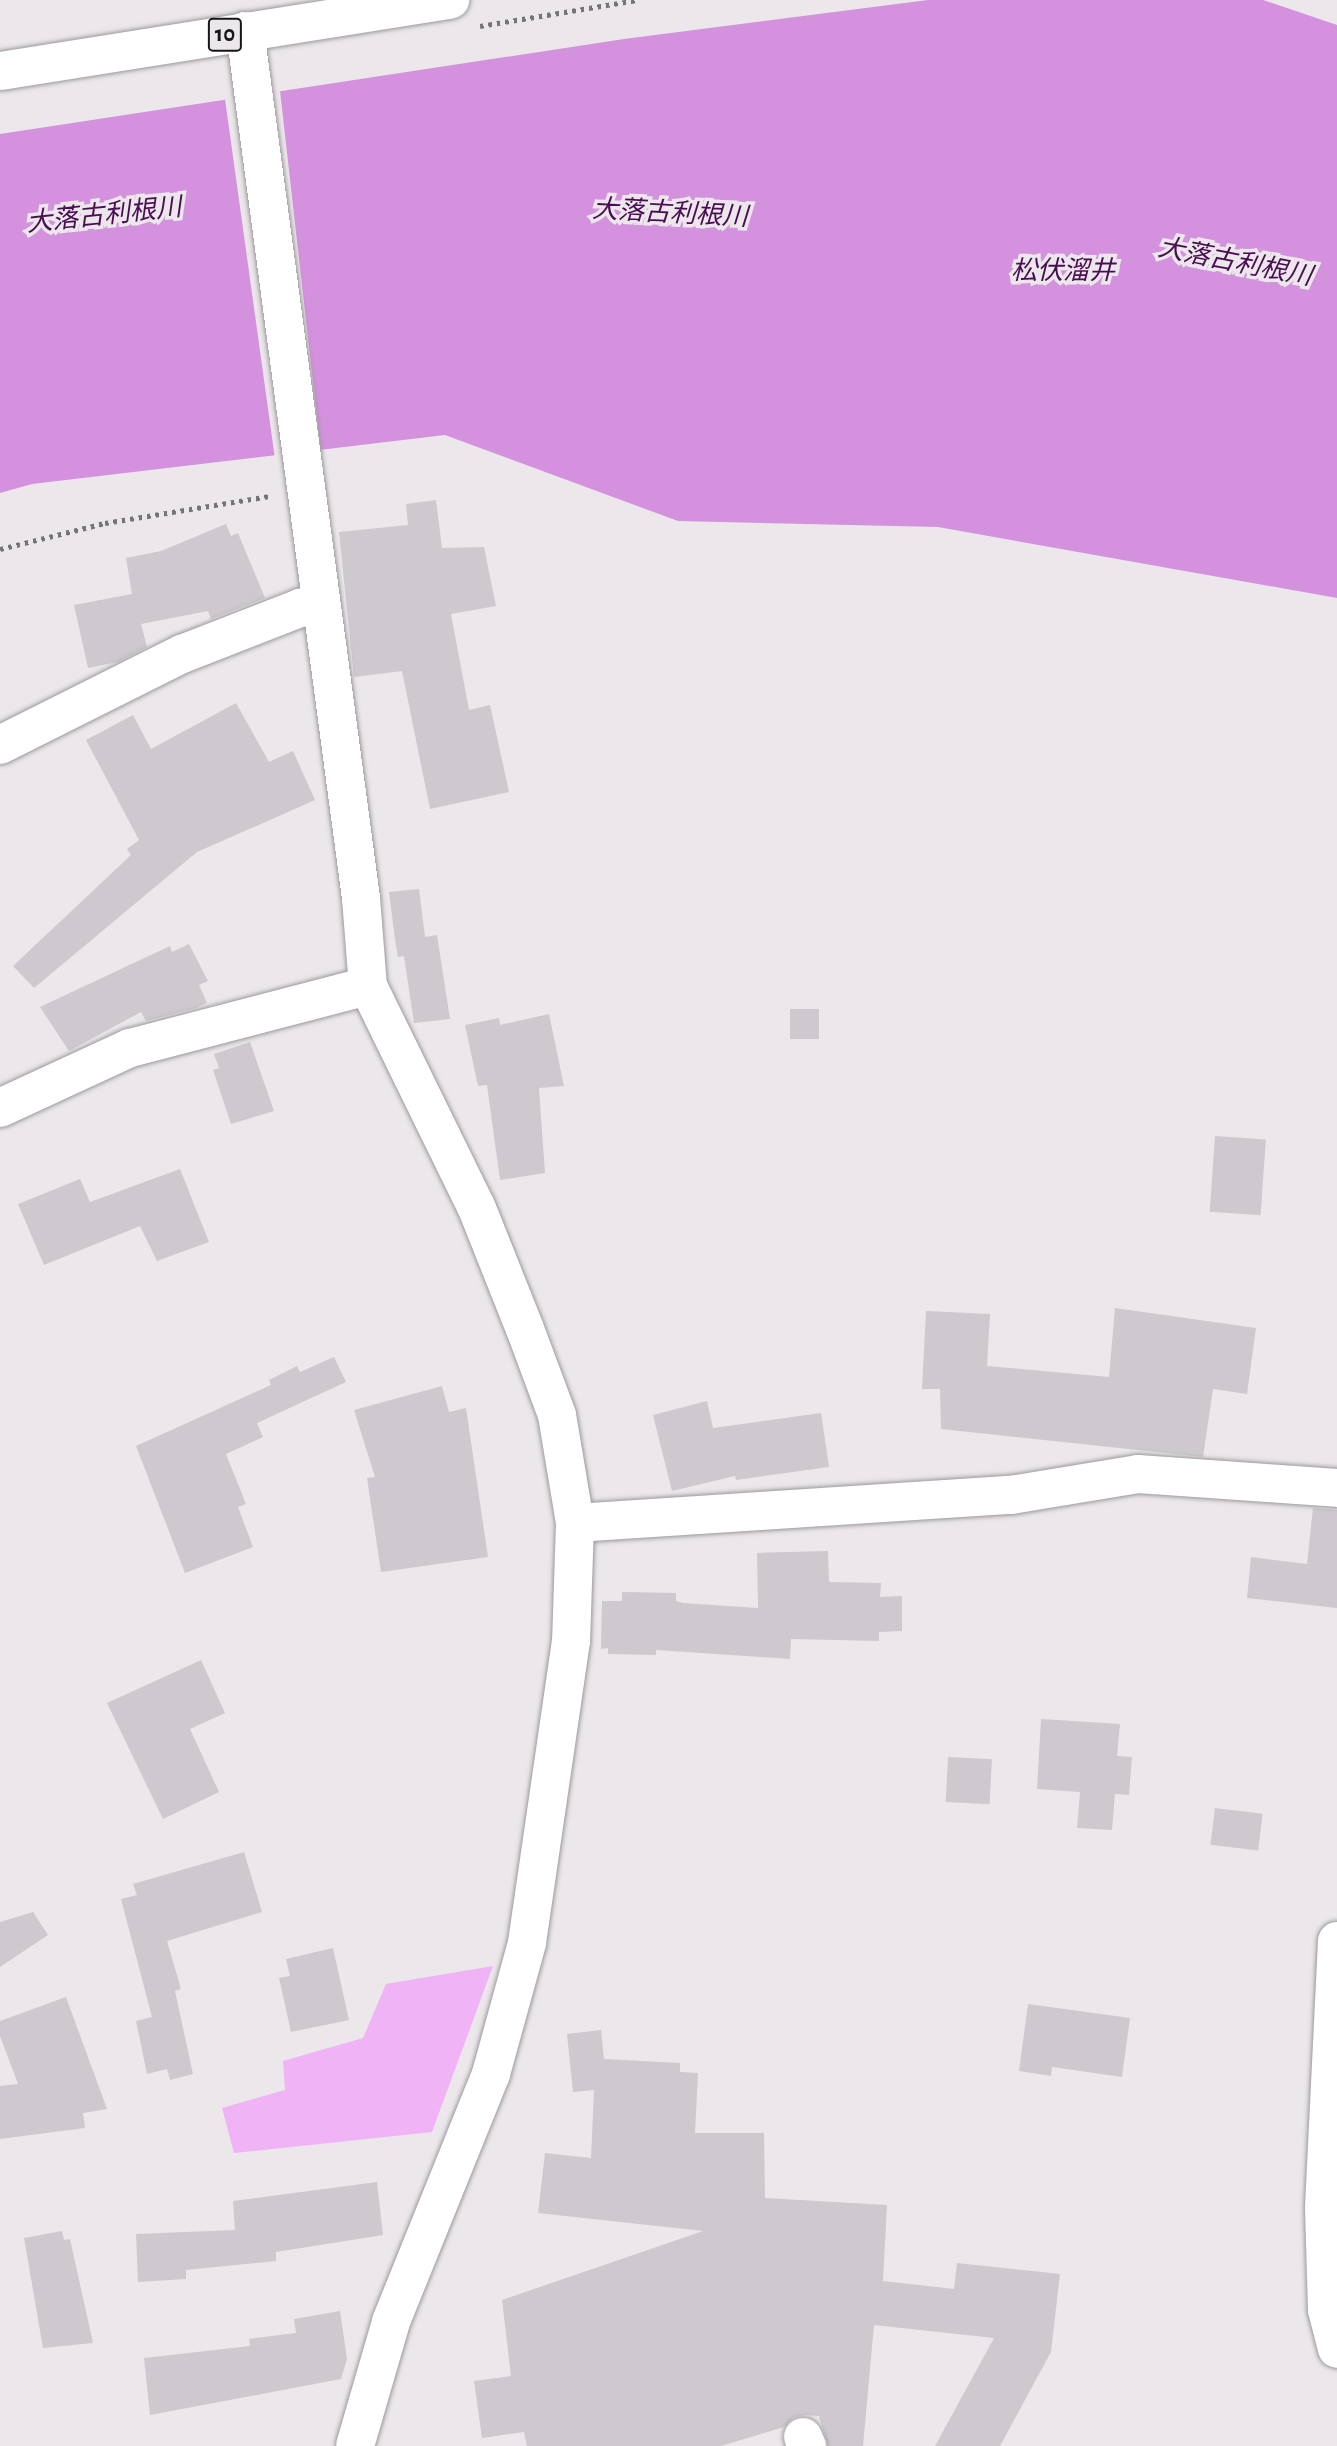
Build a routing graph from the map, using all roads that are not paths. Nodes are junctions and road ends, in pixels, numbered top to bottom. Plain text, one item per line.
1 (450, 0) edge
2 (245, 31) junction
3 (0, 71) edge
4 (321, 604) junction
5 (0, 745) edge
6 (368, 986) junction
7 (0, 1108) edge
8 (1337, 1488) edge
9 (575, 1523) junction
10 (1337, 1941) edge
11 (1337, 2348) edge
12 (355, 2446) edge

1 - 2 street, 10
2 - 3 street, 10
2 - 4 street
4 - 5 street
4 - 6 street
6 - 7 street
6 - 9 street
8 - 9 street
9 - 12 street
10 - 11 street

